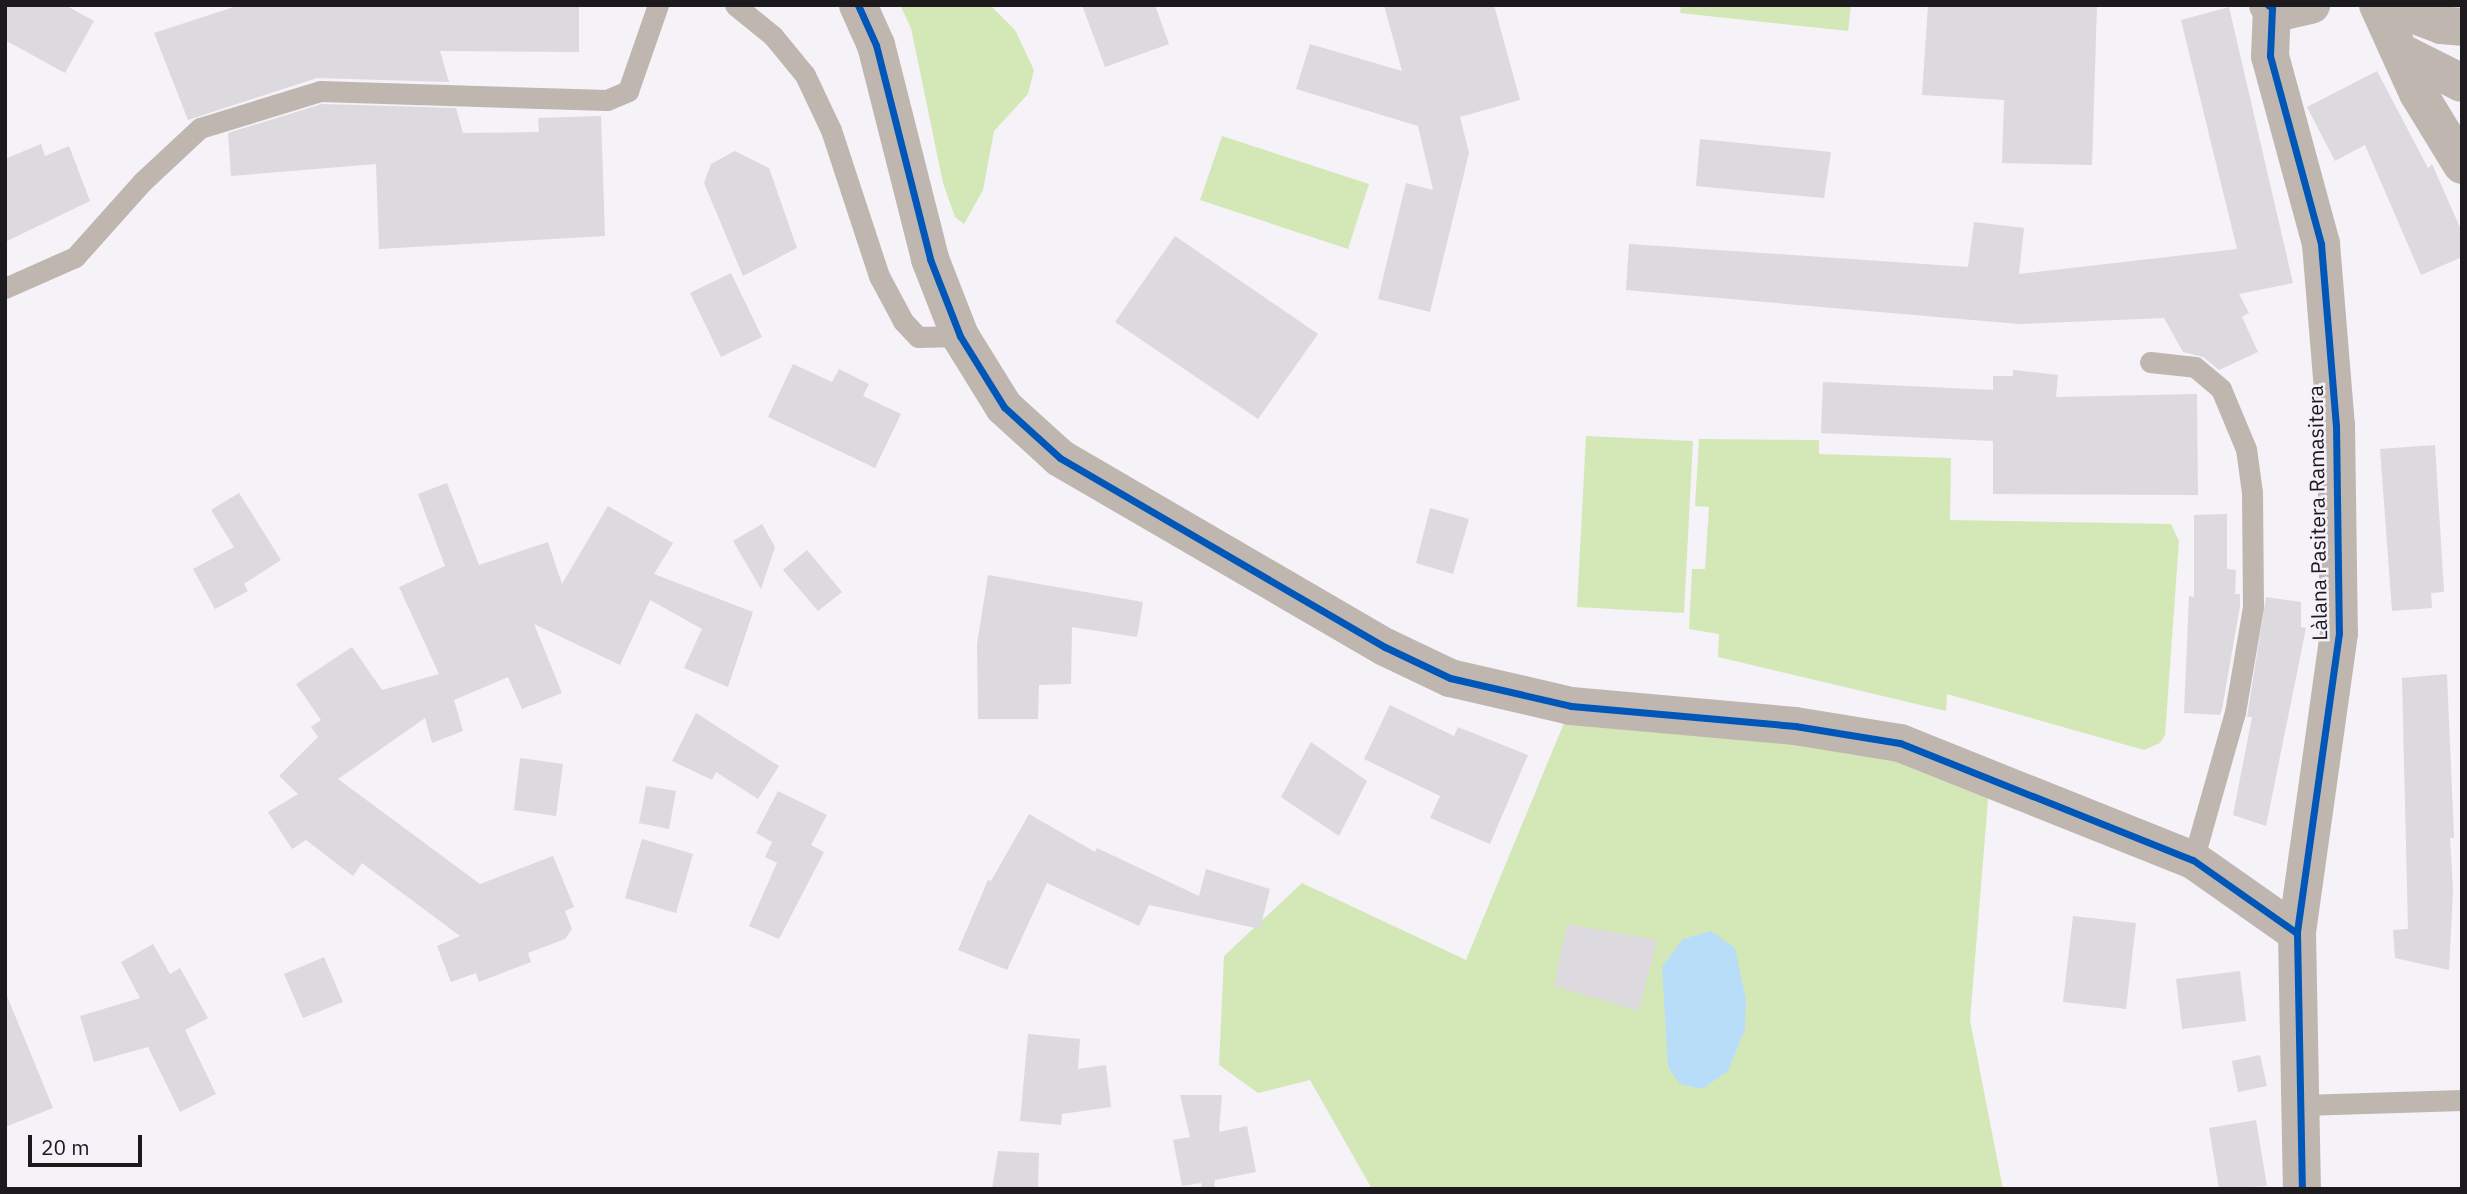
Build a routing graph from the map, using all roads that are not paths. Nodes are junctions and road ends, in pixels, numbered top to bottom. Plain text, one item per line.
1 (659, 5) edge
2 (735, 5) edge
3 (858, 5) edge
4 (2311, 5) edge
5 (2378, 5) edge
6 (2389, 5) edge
7 (2270, 7) edge
8 (2462, 27) edge
9 (2400, 52) junction
10 (2462, 83) edge
11 (2462, 164) edge
12 (5, 288) edge
13 (960, 336) junction
14 (2150, 362) dead end
15 (2193, 860) junction
16 (2297, 933) junction
17 (2462, 1100) edge
18 (2302, 1105) junction
19 (2302, 1189) edge

1 - 12 lane
2 - 13 lane
3 - 13 street
4 - 7 street
5 - 9 street
6 - 8 street
7 - 16 street, Làlana Pasitera Ramasitera
9 - 10 street
9 - 11 street
13 - 15 street
14 - 15 lane
15 - 16 street
16 - 18 street, Làlana Pasitera Ramasitera
17 - 18 lane
18 - 19 street, Làlana Pasitera Ramasitera

